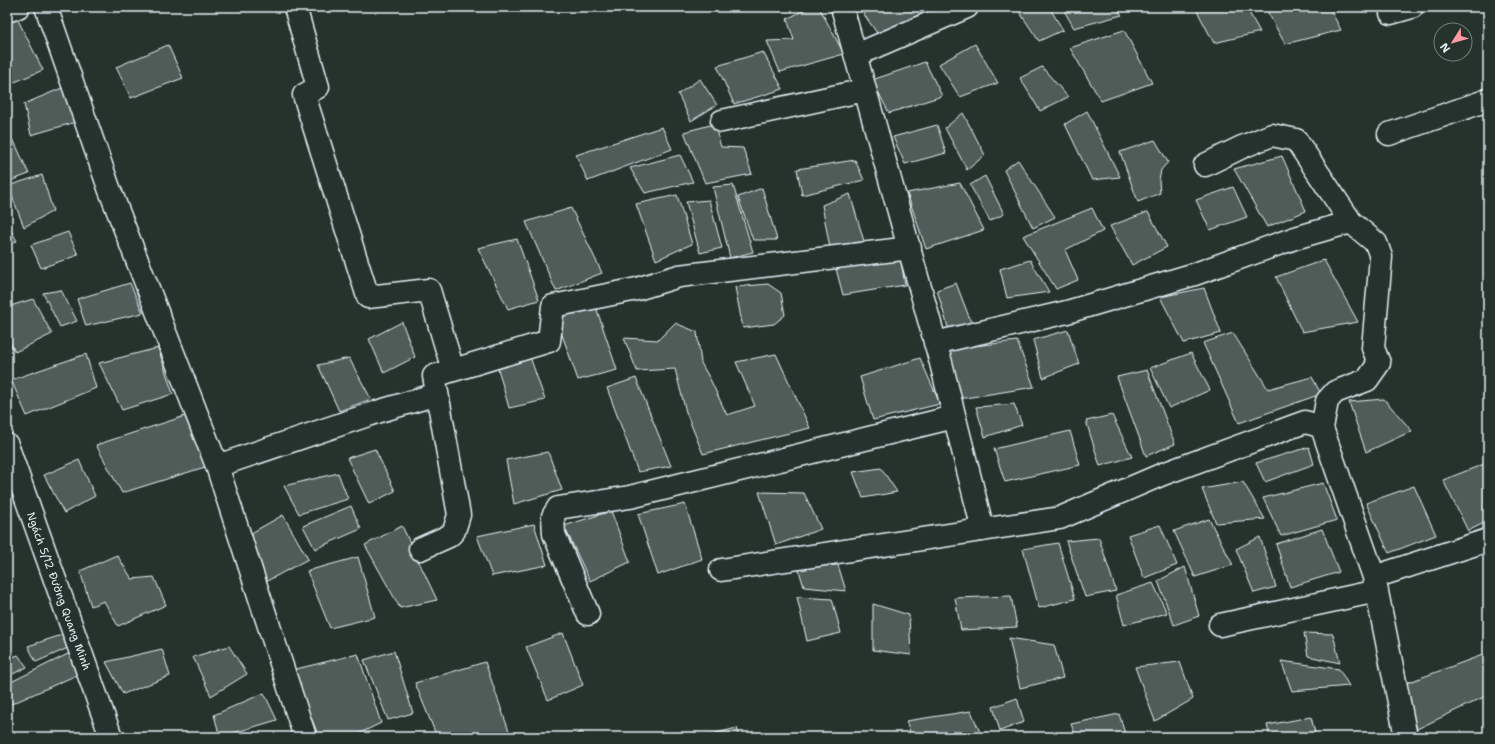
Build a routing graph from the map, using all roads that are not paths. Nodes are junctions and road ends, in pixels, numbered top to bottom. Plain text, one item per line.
1 (18, 7) edge
2 (46, 7) edge
3 (295, 7) edge
4 (842, 7) edge
5 (966, 7) edge
6 (1412, 7) edge
7 (7, 11) edge
8 (1390, 13) dead end
9 (856, 55) junction
10 (865, 90) junction
11 (1488, 100) edge
12 (722, 121) dead end
13 (1389, 134) dead end
14 (1205, 165) dead end
15 (1352, 222) junction
16 (910, 248) junction
17 (935, 343) junction
18 (453, 370) junction
19 (437, 394) junction
20 (954, 417) junction
21 (1322, 428) junction
22 (7, 445) edge
23 (217, 466) junction
24 (983, 530) junction
25 (1488, 540) edge
26 (420, 549) dead end
27 (721, 570) dead end
28 (1376, 584) junction
29 (588, 614) dead end
30 (1220, 625) dead end
31 (111, 737) edge
32 (305, 737) edge
33 (1406, 737) edge

1 - 7 street
2 - 23 street
3 - 18 street
4 - 9 street
5 - 9 street
6 - 8 street
9 - 10 street
10 - 12 street
10 - 16 street
11 - 13 street
14 - 15 street
15 - 17 street
15 - 21 street
16 - 17 street
16 - 18 street
17 - 20 street
18 - 19 street
19 - 23 street
19 - 26 street
20 - 24 street
20 - 29 street
21 - 24 street
21 - 28 street
22 - 31 street, Ngách 5/12 Đường Quang Minh
23 - 32 street
24 - 27 street
25 - 28 street
28 - 30 street
28 - 33 street

